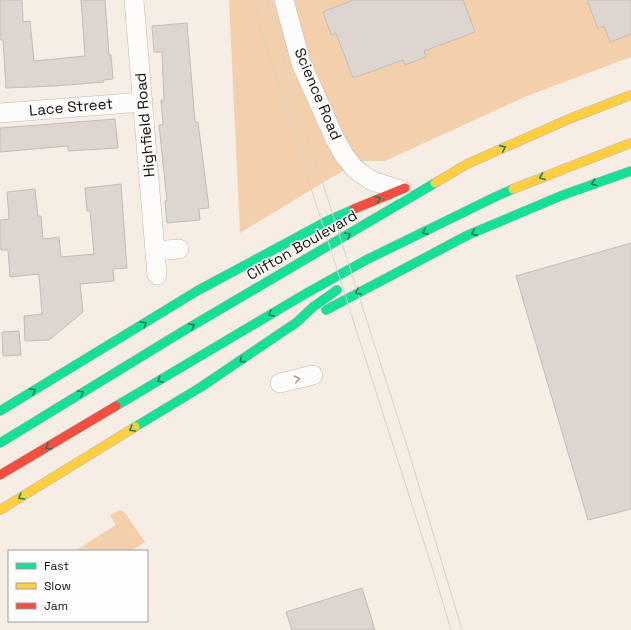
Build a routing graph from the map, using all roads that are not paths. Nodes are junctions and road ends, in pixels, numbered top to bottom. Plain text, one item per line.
1 (134, 0) edge
2 (284, 0) edge
3 (631, 95) edge
4 (143, 102) junction
5 (0, 113) edge
6 (631, 143) edge
7 (467, 164) junction
8 (631, 171) edge
9 (401, 190) junction
10 (405, 241) junction
11 (179, 249) dead end
12 (155, 251) junction
13 (157, 275) dead end
14 (356, 276) dead end
15 (344, 285) dead end
16 (297, 322) junction
17 (313, 375) dead end
18 (280, 383) dead end
19 (0, 411) edge
20 (0, 443) edge
21 (0, 475) edge
22 (0, 510) edge

1 - 4 street, Highfield Road
2 - 9 street, Science Road
7 -> 3 highway, Clifton Boulevard
4 - 5 street, Lace Street
4 - 12 street, Highfield Road
6 -> 10 highway
7 - 9 highway
20 -> 7 highway, Clifton Boulevard
8 -> 16 highway
19 -> 9 highway
10 - 14 highway
10 -> 21 highway
11 - 12 street
12 - 13 street, Highfield Road
15 - 16 highway
16 -> 22 highway
18 -> 17 street

